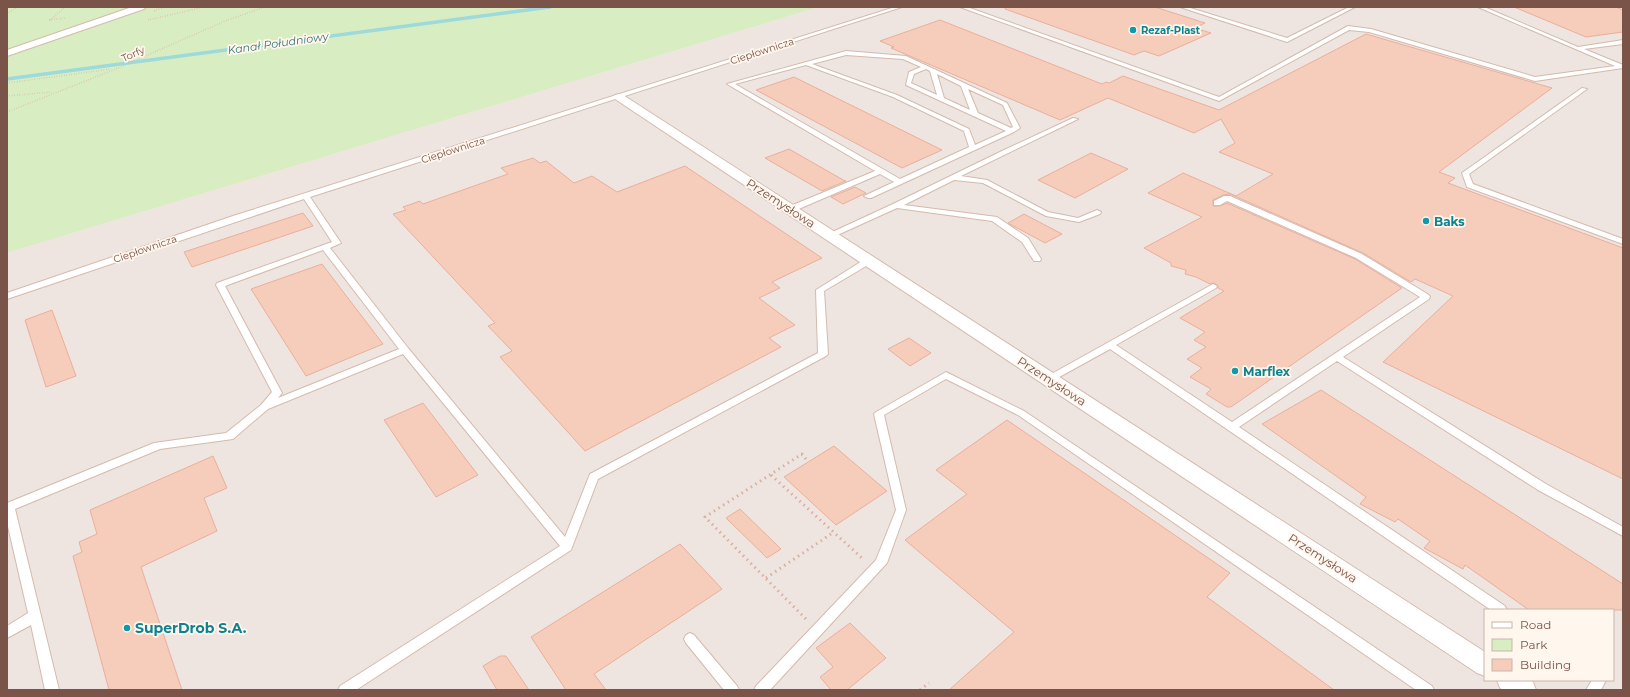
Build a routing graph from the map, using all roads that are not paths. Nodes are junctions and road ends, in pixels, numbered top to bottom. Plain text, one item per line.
1 (141, 7) edge
2 (900, 7) edge
3 (962, 7) edge
4 (1182, 7) edge
5 (1353, 7) edge
6 (1480, 7) edge
7 (1623, 42) edge
8 (1578, 48) junction
9 (7, 53) edge
10 (808, 64) junction
11 (926, 68) junction
12 (933, 71) junction
13 (963, 84) junction
14 (1584, 89) dead end
15 (619, 97) junction
16 (941, 99) junction
17 (975, 114) junction
18 (1076, 119) dead end
19 (1012, 131) junction
20 (973, 148) junction
21 (880, 171) junction
22 (955, 178) junction
23 (900, 182) junction
24 (868, 196) dead end
25 (306, 197) junction
26 (1217, 203) dead end
27 (896, 206) junction
28 (791, 209) junction
29 (1097, 212) dead end
30 (830, 235) junction
31 (1623, 242) edge
32 (324, 247) junction
33 (1037, 259) dead end
34 (870, 260) junction
35 (1213, 286) dead end
36 (7, 296) edge
37 (1110, 345) junction
38 (404, 350) junction
39 (1337, 357) junction
40 (1050, 379) junction
41 (264, 407) junction
42 (1232, 427) junction
43 (8, 508) edge
44 (1623, 532) edge
45 (567, 547) junction
46 (1500, 609) edge
47 (34, 616) junction
48 (7, 633) edge
49 (690, 639) dead end
50 (1484, 663) edge
51 (1510, 681) edge
52 (1599, 681) edge
53 (52, 690) edge
54 (345, 690) edge
55 (732, 690) edge
56 (762, 690) edge
57 (1426, 690) edge
58 (1524, 690) edge
59 (1593, 690) edge

1 - 9 street
2 - 15 lane, Ciepłownicza
3 - 8 lane
4 - 5 lane
6 - 8 lane
7 - 8 lane
10 - 11 lane
10 - 20 lane
10 - 21 lane
11 - 12 lane
11 - 16 lane
12 - 13 lane
12 - 16 lane
13 - 17 lane
13 - 19 lane
14 - 31 lane
15 - 25 lane, Ciepłownicza
15 - 28 street, Przemysłowa
16 - 17 lane
17 - 19 lane
18 - 22 lane
19 - 20 lane
20 - 23 lane
21 - 23 lane
21 - 28 lane
22 - 27 lane
22 - 29 lane
23 - 24 lane
25 - 32 lane
25 - 36 lane, Ciepłownicza
26 - 39 lane
27 - 30 lane
27 - 33 lane
28 - 30 street, Przemysłowa
30 - 34 street, Przemysłowa
32 - 38 lane
32 - 41 lane
34 - 40 street, Przemysłowa
34 - 45 lane
35 - 37 lane
37 - 40 lane
37 - 42 lane
38 - 41 lane
38 - 45 lane
39 - 42 lane
39 - 44 lane
40 - 50 street, Przemysłowa
41 - 43 lane
42 - 46 lane
43 - 47 lane
45 - 54 lane
47 - 48 lane
47 - 53 lane
49 - 55 lane
51 - 58 street
52 - 59 lane
56 - 57 lane

